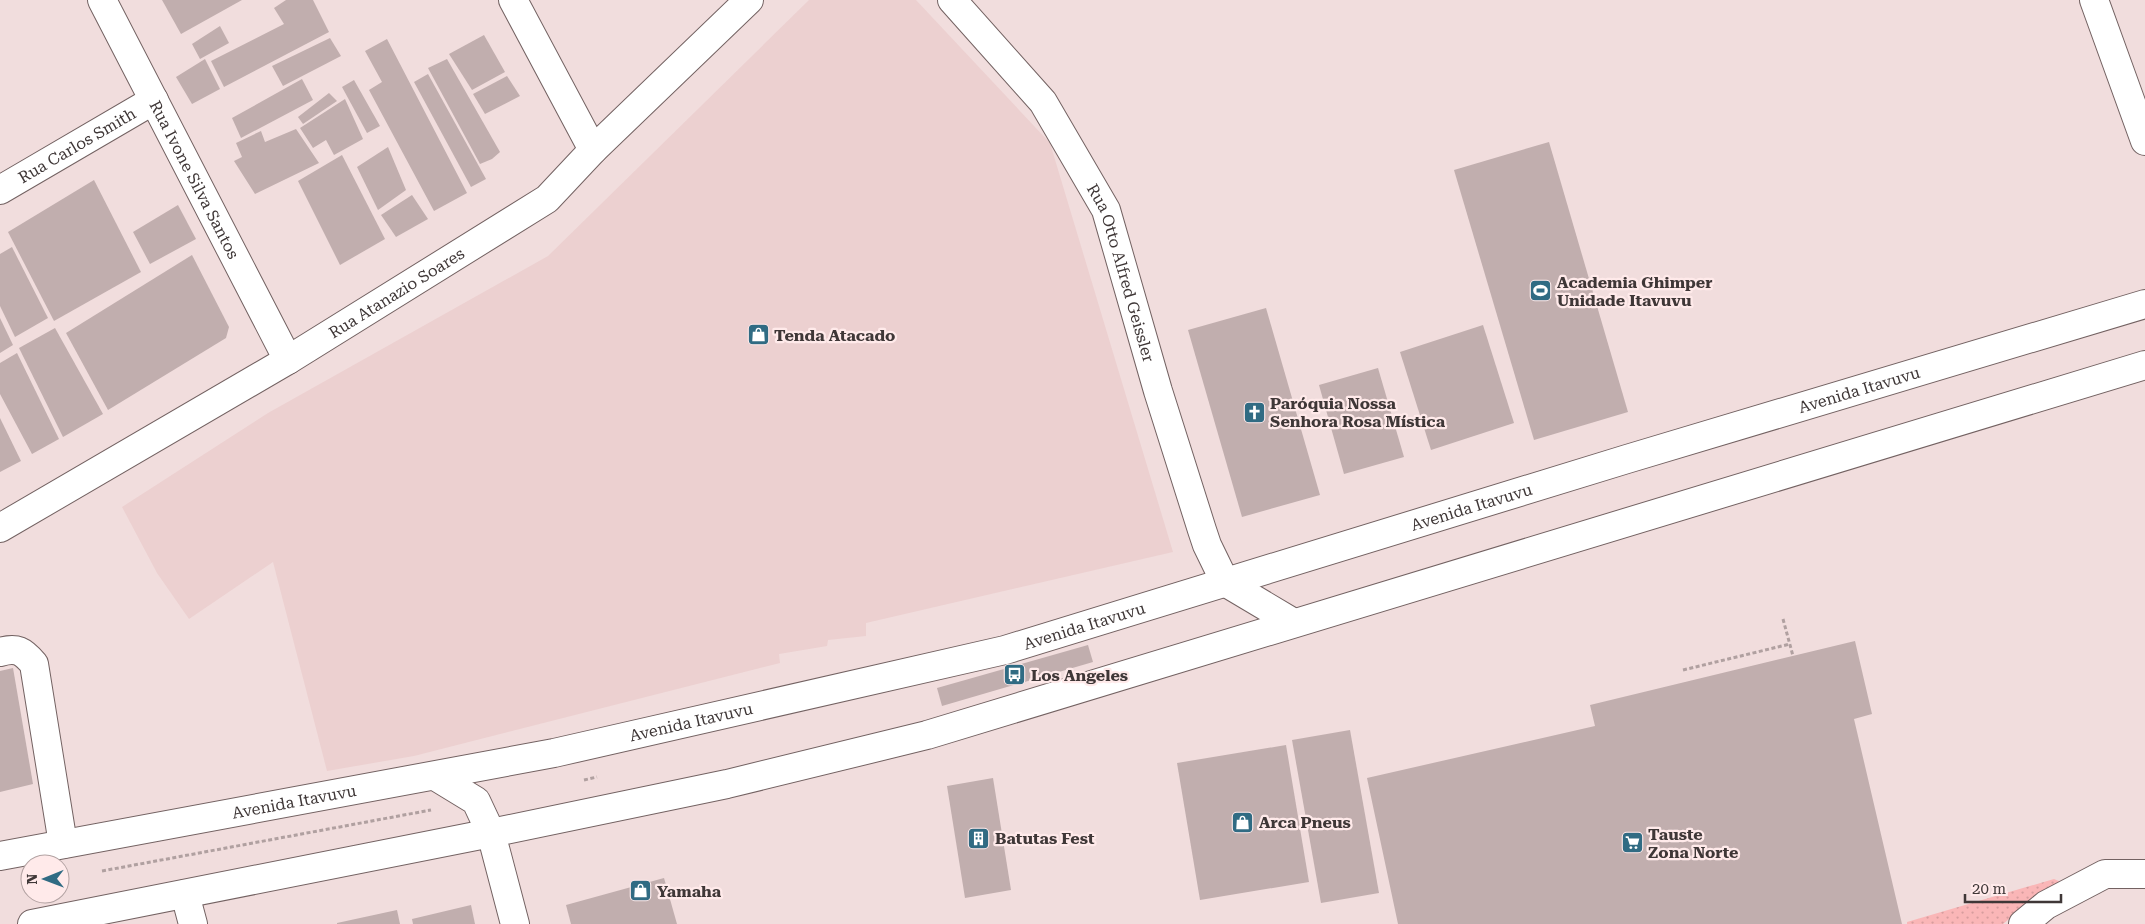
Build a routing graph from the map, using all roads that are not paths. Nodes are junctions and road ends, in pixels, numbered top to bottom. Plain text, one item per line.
1 (102, 0) edge
2 (513, 0) edge
3 (749, 0) edge
4 (952, 0) edge
5 (2094, 0) edge
6 (154, 100) junction
7 (2145, 141) edge
8 (593, 150) junction
9 (0, 190) edge
10 (2145, 304) edge
11 (288, 360) junction
12 (2145, 365) edge
13 (0, 528) edge
14 (1225, 582) junction
15 (1292, 622) junction
16 (0, 652) edge
17 (435, 776) junction
18 (490, 833) junction
19 (63, 844) junction
20 (0, 856) edge
21 (2145, 874) edge
22 (185, 894) junction
23 (32, 924) edge
24 (193, 924) edge
25 (516, 924) edge
26 (2023, 924) edge

1 - 6 main road, Rua Ivone Silva Santos
2 - 8 main road
3 - 8 main road, Rua Atanazio Soares
4 - 14 main road, Rua Otto Alfred Geissler
5 - 7 main road
6 - 9 main road, Rua Carlos Smith
6 - 11 main road, Rua Ivone Silva Santos
8 - 11 main road, Rua Atanazio Soares
10 - 14 main road, Avenida Itavuvu
11 - 13 main road, Rua Atanazio Soares
12 - 15 main road
14 - 15 main road
14 - 17 main road, Avenida Itavuvu
15 - 18 main road
16 - 19 main road
17 - 18 main road
17 - 19 main road, Avenida Itavuvu
18 - 22 main road
18 - 25 main road
19 - 20 main road, Avenida Itavuvu
21 - 26 main road
22 - 23 main road
22 - 24 main road

